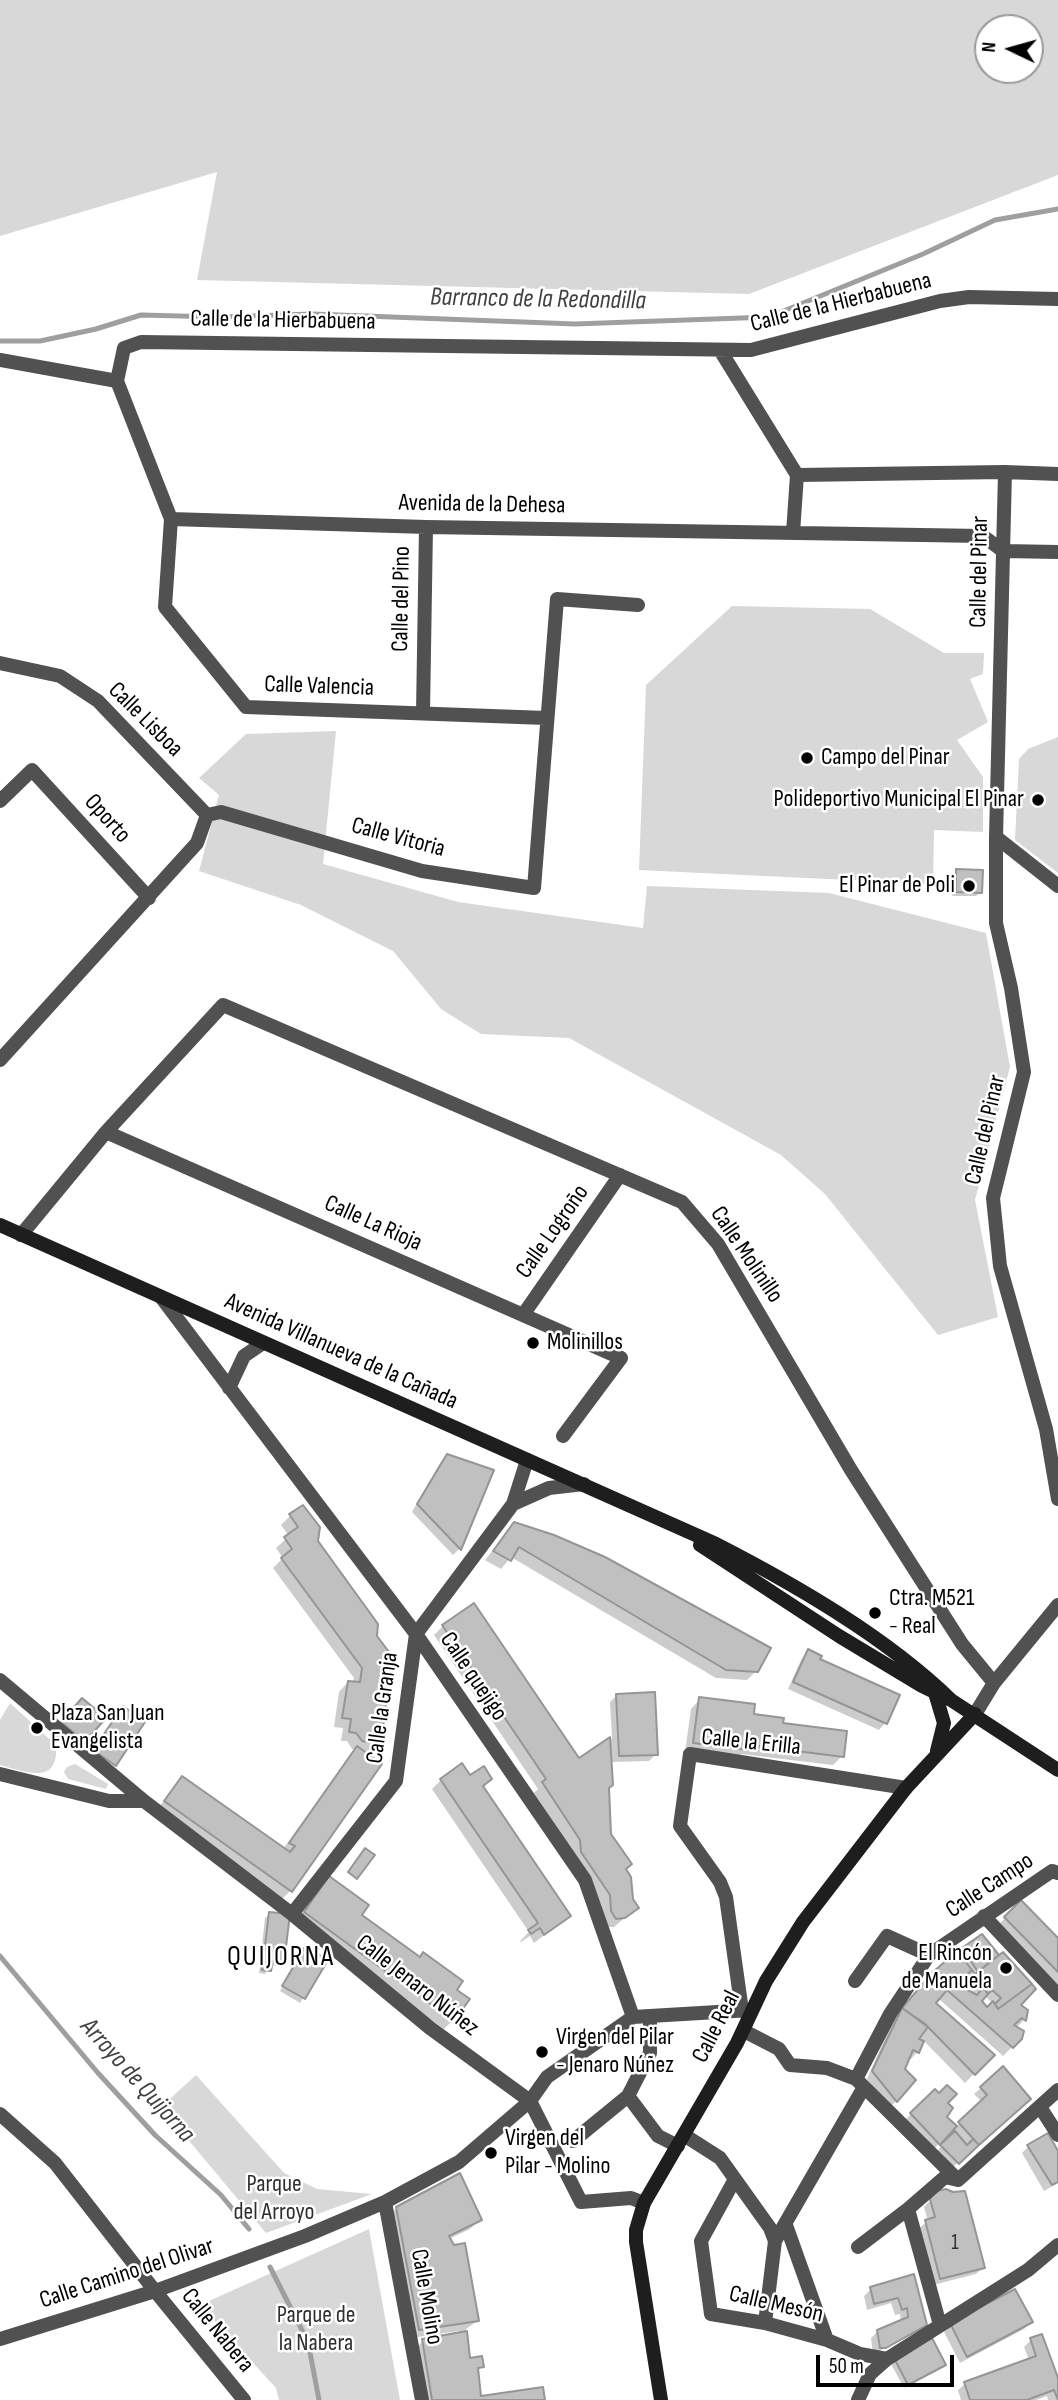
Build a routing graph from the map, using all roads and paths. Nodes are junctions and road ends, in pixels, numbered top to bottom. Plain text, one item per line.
1 (1058, 299) edge
2 (720, 350) junction
3 (0, 360) edge
4 (117, 381) junction
5 (1005, 472) junction
6 (1058, 474) edge
7 (797, 475) junction
8 (171, 519) junction
9 (426, 527) junction
10 (793, 533) junction
11 (1003, 551) junction
12 (1058, 552) edge
13 (638, 605) dead end
14 (0, 663) edge
15 (423, 713) junction
16 (546, 718) junction
17 (0, 801) edge
18 (208, 815) junction
19 (996, 837) junction
20 (1058, 886) edge
21 (149, 898) junction
22 (0, 1060) edge
23 (106, 1132) junction
24 (620, 1175) junction
25 (0, 1225) edge
26 (21, 1235) junction
27 (161, 1297) junction
28 (523, 1315) junction
29 (263, 1343) junction
30 (229, 1388) junction
31 (563, 1436) dead end
32 (527, 1460) junction
33 (584, 1485) junction
34 (1058, 1499) edge
35 (513, 1504) junction
36 (663, 1522) junction
37 (1058, 1605) edge
38 (416, 1634) junction
39 (994, 1683) junction
40 (2, 1686) edge
41 (935, 1693) junction
42 (951, 1700) junction
43 (975, 1714) junction
44 (937, 1752) junction
45 (1058, 1770) edge
46 (0, 1774) edge
47 (906, 1788) junction
48 (144, 1801) junction
49 (1058, 1873) edge
50 (292, 1914) junction
51 (984, 1916) junction
52 (929, 1955) junction
53 (855, 1982) dead end
54 (1058, 1995) edge
55 (746, 2010) junction
56 (650, 2016) junction
57 (633, 2017) junction
58 (744, 2031) junction
59 (860, 2083) junction
60 (1058, 2090) edge
61 (628, 2096) junction
62 (530, 2101) junction
63 (1040, 2107) junction
64 (0, 2114) edge
65 (1058, 2135) edge
66 (681, 2140) junction
67 (573, 2141) dead end
68 (735, 2179) junction
69 (958, 2180) junction
70 (385, 2202) junction
71 (644, 2203) junction
72 (908, 2209) junction
73 (786, 2225) junction
74 (775, 2241) junction
75 (1058, 2245) edge
76 (859, 2247) dead end
77 (155, 2291) junction
78 (765, 2323) junction
79 (940, 2325) junction
80 (0, 2339) edge
81 (827, 2340) junction
82 (887, 2359) junction
83 (244, 2400) edge
84 (422, 2400) edge
85 (661, 2400) edge
86 (858, 2400) edge

1 - 2 street, Calle de la Hierbabuena
2 - 4 street, Calle de la Hierbabuena
2 - 7 street
3 - 4 street
4 - 8 street, Calle Valencia
5 - 6 street
5 - 7 street
5 - 11 street, Calle del Pinar
7 - 10 street
8 - 9 street, Avenida de la Dehesa
8 - 15 street, Calle Valencia
9 - 10 street, Avenida de la Dehesa
9 - 15 street, Calle del Pino
10 - 11 street, Avenida de la Dehesa
11 - 12 street, Avenida de la Dehesa
11 - 19 street, Calle del Pinar
13 - 16 street, Calle Vitoria
14 - 18 street, Calle Lisboa
15 - 16 street, Calle Valencia
16 - 18 street, Calle Vitoria
17 - 21 street, Oporto
18 - 21 street
19 - 20 street
19 - 34 street, Calle del Pinar
21 - 22 street
23 - 24 street, Calle Molinillo
23 - 26 street
23 - 28 street, Calle La Rioja
24 - 28 street, Calle Logroño
24 - 39 street, Calle Molinillo
25 - 26 main road, Avenida Villanueva de la Cañada
26 - 27 main road, Avenida Villanueva de la Cañada
27 - 29 main road, Avenida Villanueva de la Cañada
27 - 30 street, Calle quejigo
28 - 31 street, Calle La Rioja
29 - 30 street
29 - 32 main road, Avenida Villanueva de la Cañada
30 - 38 street, Calle quejigo
32 - 33 main road, Avenida Villanueva de la Cañada
32 - 35 street, Calle la Granja
33 - 35 street, Calle la Granja
33 - 36 main road, Avenida Villanueva de la Cañada
35 - 38 street, Calle la Granja
36 - 41 main road, Avenida Villanueva de la Cañada
36 - 42 main road, Avenida Villanueva de la Cañada
37 - 39 street, Calle Real
38 - 50 street, Calle la Granja
38 - 57 street, Calle quejigo
39 - 43 street, Calle Real
40 - 48 street, Calle Jenaro Núñez
41 - 42 main road, Avenida Villanueva de la Cañada
41 - 44 main road
42 - 43 main road, Avenida Villanueva de la Cañada
43 - 44 main road, Calle Real
43 - 45 main road, Avenida Villanueva de la Cañada
44 - 47 main road, Calle Real
46 - 48 street
47 - 55 main road, Calle Real
47 - 55 street, Calle la Erilla
48 - 50 street, Calle Jenaro Núñez
49 - 51 street, Calle Campo
50 - 62 street, Calle Jenaro Núñez
51 - 52 street, Calle Campo
51 - 54 street
52 - 53 street
52 - 59 street, Calle Campo
55 - 56 street
55 - 58 main road, Calle Real
56 - 57 street
56 - 61 street
57 - 62 street, Calle Camino del Olivar
58 - 59 street
58 - 66 main road, Calle Real
59 - 69 street
59 - 73 street, Calle Campo
60 - 63 street
61 - 66 street
61 - 67 street
62 - 70 street, Calle Camino del Olivar
62 - 71 street
63 - 65 street
63 - 69 street
64 - 77 street, Calle Nabera
66 - 68 street
66 - 71 main road, Calle Real
68 - 74 street
68 - 78 street, Calle Mesón
69 - 72 street
70 - 77 street, Calle Camino del Olivar
70 - 84 street, Calle Molino
71 - 85 main road, Calle Real
72 - 76 street
72 - 79 street
73 - 74 street, Calle Campo
73 - 81 street
74 - 78 street
75 - 79 street
77 - 80 street, Calle Camino del Olivar
77 - 83 street, Calle Nabera
78 - 81 street, Calle Mesón
79 - 82 street
81 - 82 street, Calle Mesón
82 - 86 street

